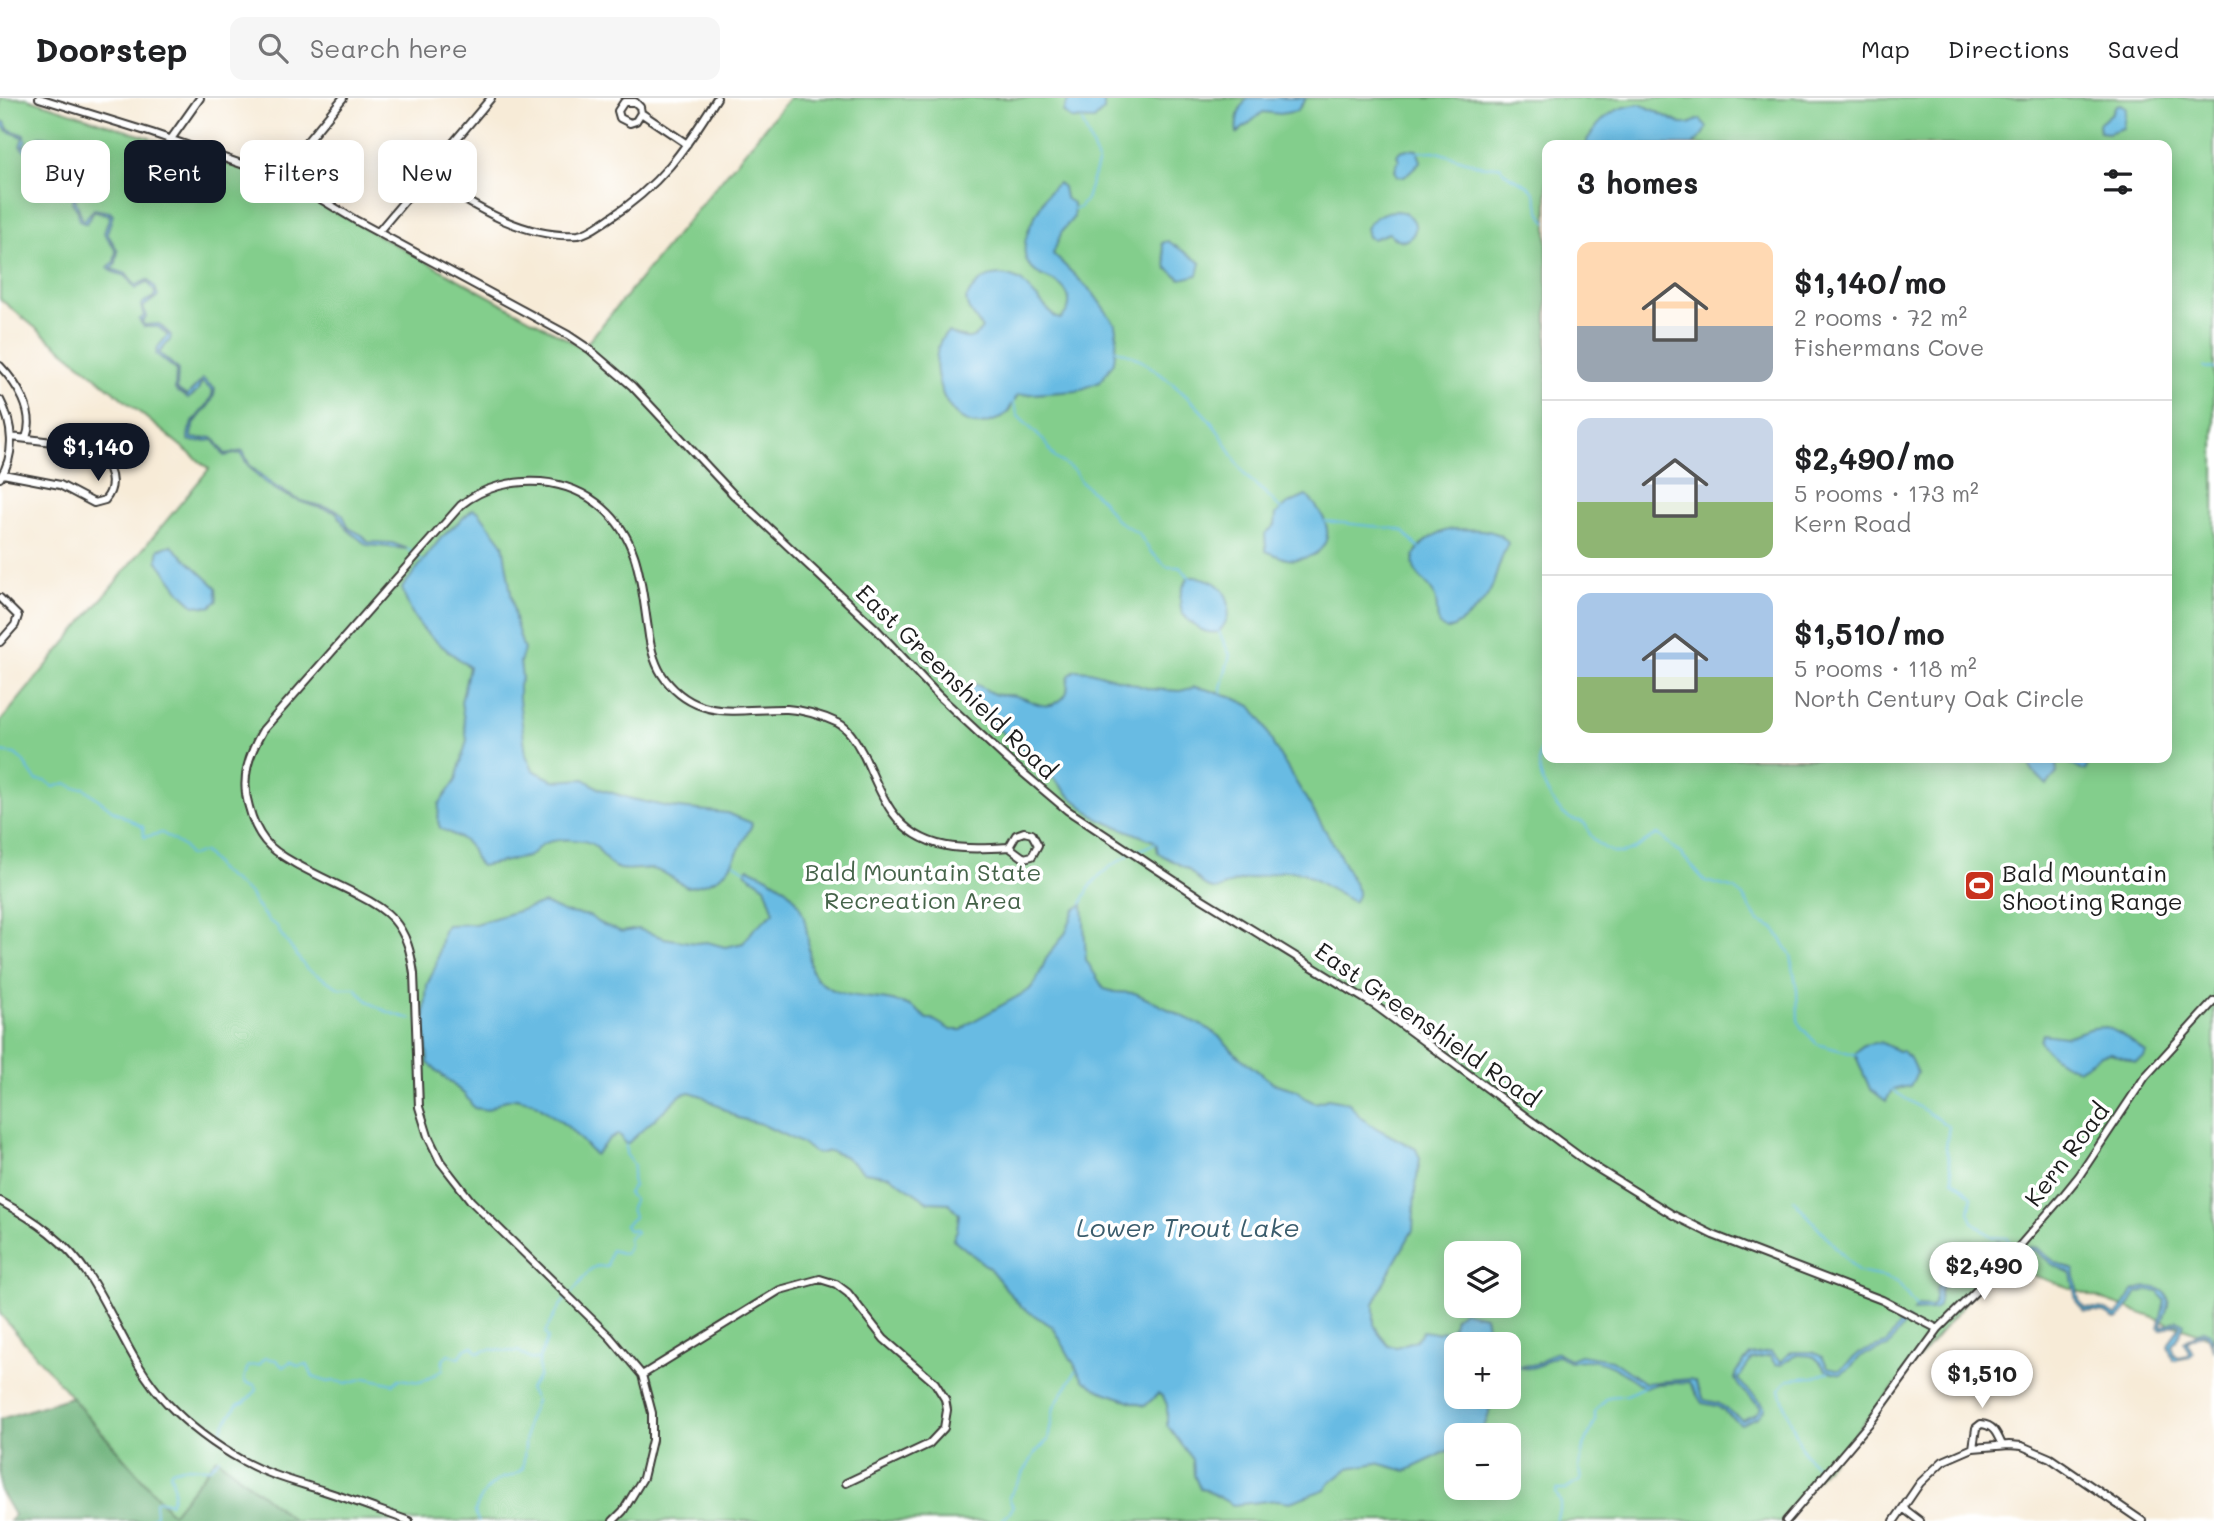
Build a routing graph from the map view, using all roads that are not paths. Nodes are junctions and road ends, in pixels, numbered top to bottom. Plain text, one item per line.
1 (200, 98) edge
2 (343, 98) edge
3 (491, 98) edge
4 (717, 98) edge
5 (45, 99) edge
6 (641, 113) dead end
7 (171, 139) junction
8 (308, 140) edge
9 (455, 140) edge
10 (687, 144) junction
11 (240, 164) edge
12 (329, 203) edge
13 (402, 203) edge
14 (474, 203) edge
15 (379, 231) junction
16 (0, 366) edge
17 (0, 400) edge
18 (11, 437) junction
19 (26, 438) junction
20 (2, 476) edge
21 (0, 598) edge
22 (0, 642) edge
23 (1009, 847) junction
24 (2214, 1001) edge
25 (0, 1201) edge
26 (1938, 1329) junction
27 (642, 1375) junction
28 (2002, 1445) junction
29 (1973, 1448) junction
30 (846, 1483) dead end
31 (1903, 1508) junction
32 (1895, 1520) edge
33 (409, 1521) edge
34 (613, 1521) edge
35 (1786, 1521) edge
36 (1920, 1521) edge
37 (2142, 1521) edge

1 - 7 street
2 - 8 street
3 - 9 street
4 - 10 street
5 - 7 street, East Greenshield Road
6 - 10 street
7 - 11 street, East Greenshield Road
10 - 14 street
12 - 15 street, East Greenshield Road
13 - 15 street
15 - 26 street, East Greenshield Road
16 - 19 street
17 - 18 street
18 - 19 street
18 - 20 street
19 - 20 street
21 - 22 street
23 - 23 street
23 - 27 street
24 - 26 street, Kern Road
25 - 33 street
26 - 35 street, Kern Road
27 - 30 street
27 - 34 street
28 - 29 street
28 - 29 street
28 - 37 street
29 - 31 street
31 - 32 street
31 - 36 street

